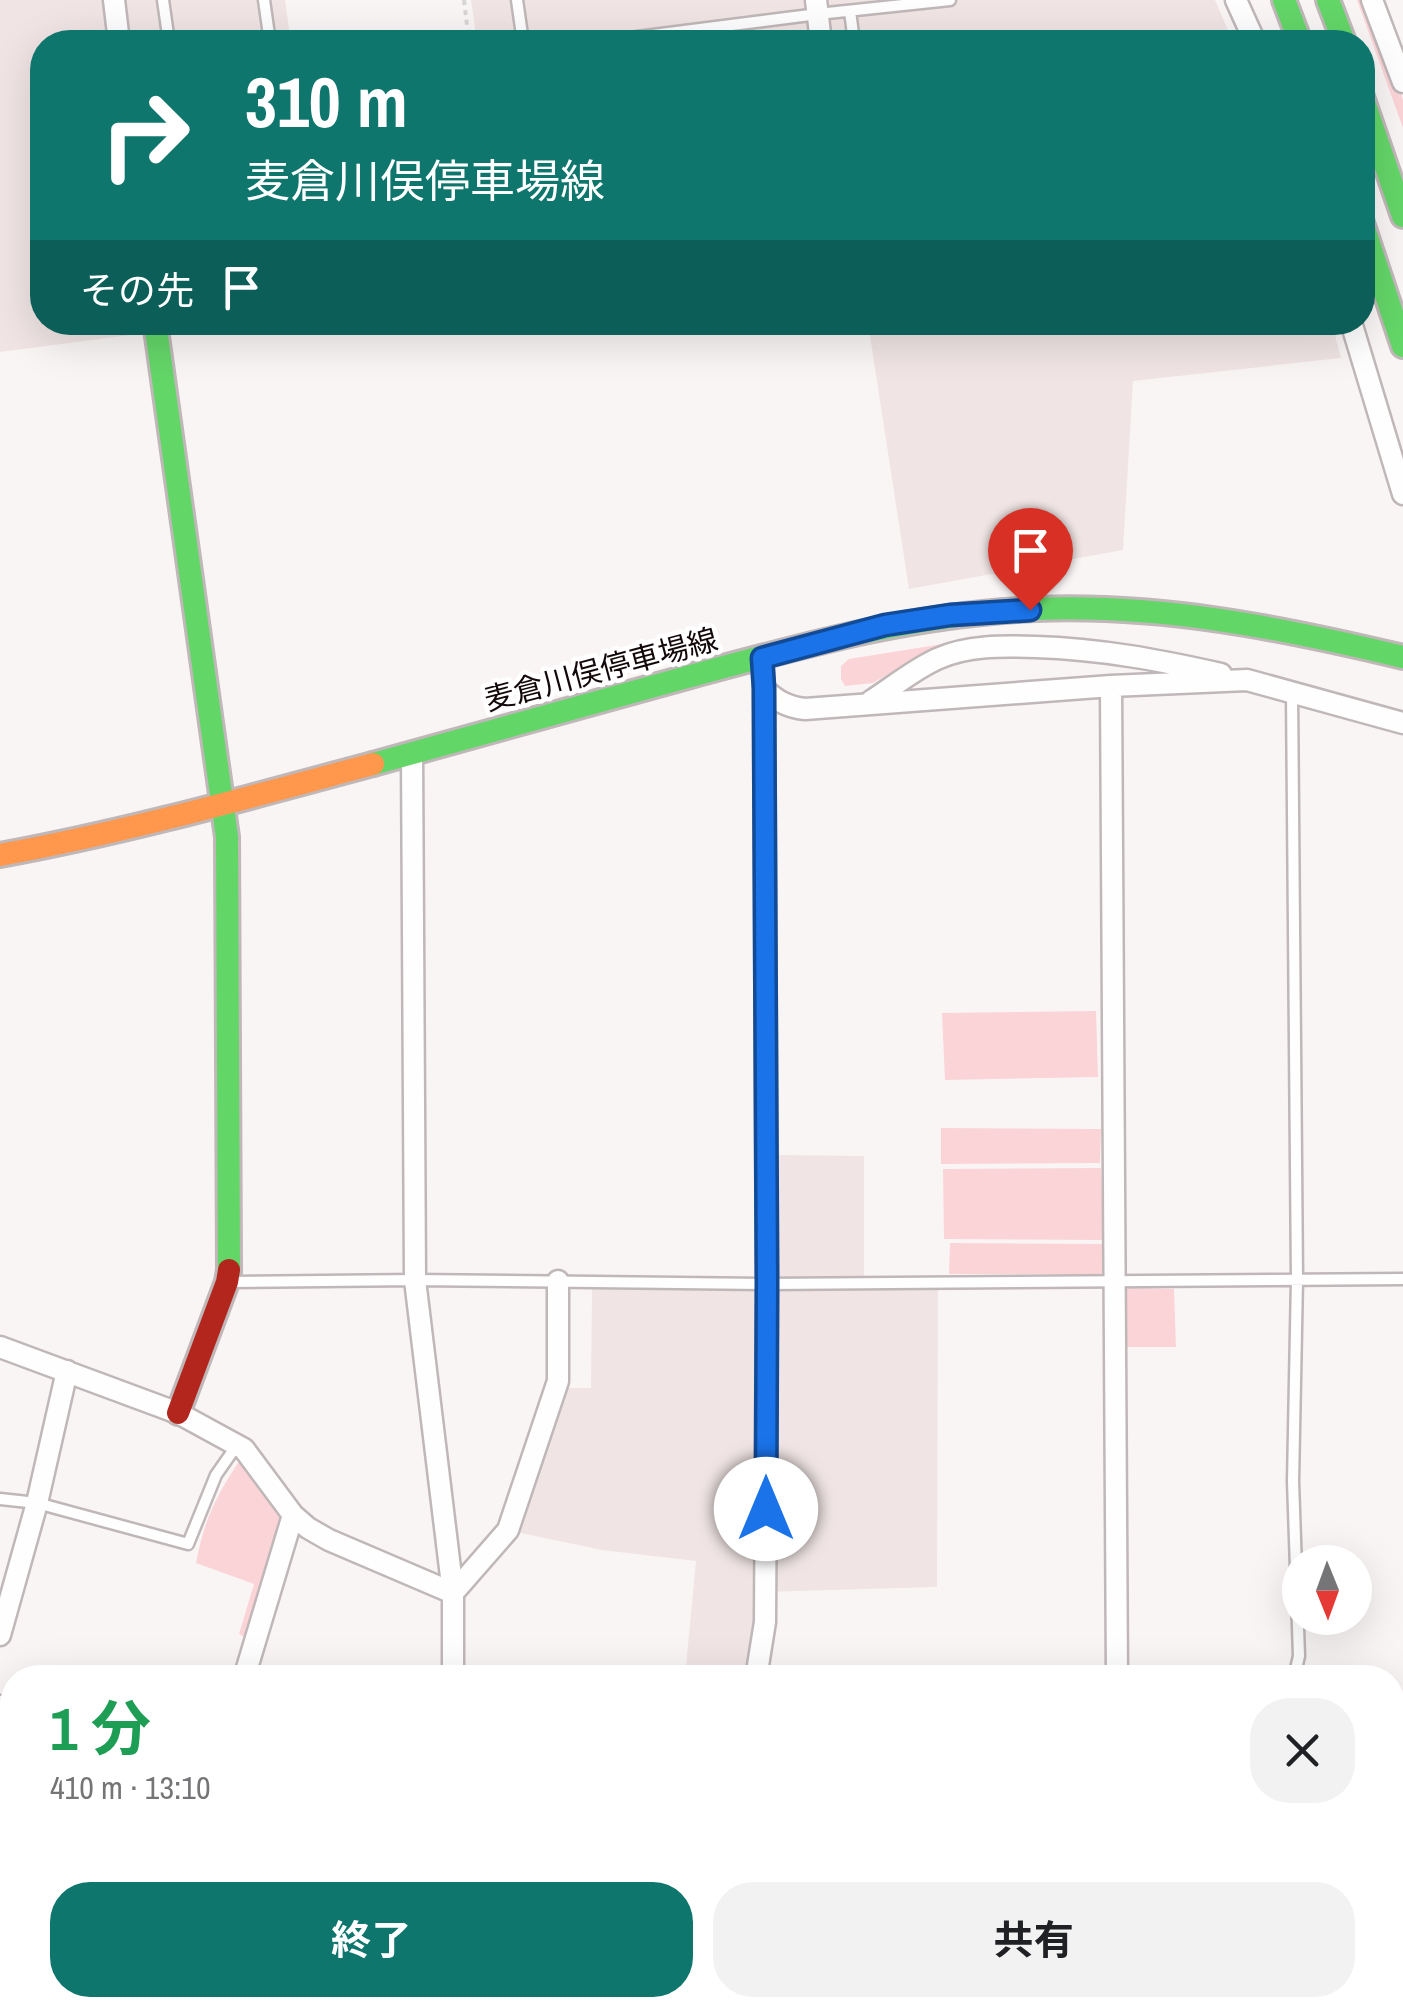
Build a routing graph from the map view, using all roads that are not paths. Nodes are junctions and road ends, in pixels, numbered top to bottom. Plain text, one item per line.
1 (114, 0) edge
2 (163, 0) edge
3 (264, 0) edge
4 (517, 0) edge
5 (950, 0) edge
6 (1236, 0) edge
7 (1284, 0) edge
8 (1328, 0) edge
9 (1372, 0) edge
10 (817, 7) edge
11 (850, 11) junction
12 (118, 30) edge
13 (167, 30) edge
14 (268, 30) edge
15 (521, 30) edge
16 (673, 30) edge
17 (852, 30) edge
18 (1250, 30) edge
19 (1295, 30) edge
20 (1339, 30) edge
21 (1403, 82) edge
22 (1375, 135) edge
23 (1403, 216) edge
24 (1375, 262) edge
25 (157, 335) edge
26 (1355, 335) edge
27 (1403, 346) edge
28 (1403, 494) edge
29 (762, 658) junction
30 (1403, 658) edge
31 (1247, 680) junction
32 (1110, 686) junction
33 (764, 688) junction
34 (1292, 693) junction
35 (865, 704) junction
36 (1403, 722) edge
37 (412, 752) junction
38 (222, 805) junction
39 (0, 854) edge
40 (1297, 1279) junction
41 (1403, 1279) edge
42 (415, 1280) junction
43 (1113, 1280) junction
44 (558, 1281) junction
45 (228, 1282) junction
46 (767, 1284) junction
47 (0, 1347) edge
48 (66, 1371) junction
49 (178, 1413) junction
50 (236, 1445) junction
51 (0, 1499) edge
52 (36, 1503) junction
53 (294, 1515) junction
54 (452, 1593) junction
55 (0, 1635) edge
56 (248, 1665) edge
57 (453, 1665) edge
58 (758, 1665) edge
59 (1117, 1665) edge
60 (1297, 1665) edge

1 - 12 street
2 - 13 lane
3 - 14 lane
4 - 15 lane
5 - 11 lane
6 - 18 street
7 - 19 main road
8 - 20 main road
9 - 21 street
10 - 11 lane
10 - 16 lane
11 - 17 lane
22 - 23 main road
24 - 27 main road
25 - 38 main road
26 - 28 street
29 - 30 main road, 麦倉川俣停車場線
29 - 33 street
29 - 37 main road, 麦倉川俣停車場線
31 - 32 street
31 - 34 street
31 - 35 street
32 - 35 street
32 - 43 street
33 - 35 street
33 - 46 street
34 - 36 street
34 - 40 lane
37 - 38 main road, 麦倉川俣停車場線
37 - 42 street
38 - 39 main road, 麦倉川俣停車場線
38 - 45 main road
40 - 41 lane
40 - 43 lane
40 - 60 lane
42 - 44 lane
42 - 45 lane
42 - 54 street
43 - 46 lane
43 - 59 street
44 - 46 lane
44 - 54 street
45 - 49 main road
46 - 58 street
47 - 48 street
48 - 49 street
48 - 52 street
49 - 50 street
50 - 52 lane
50 - 53 street
51 - 52 lane
52 - 55 street
53 - 54 street
53 - 56 street
54 - 57 street

